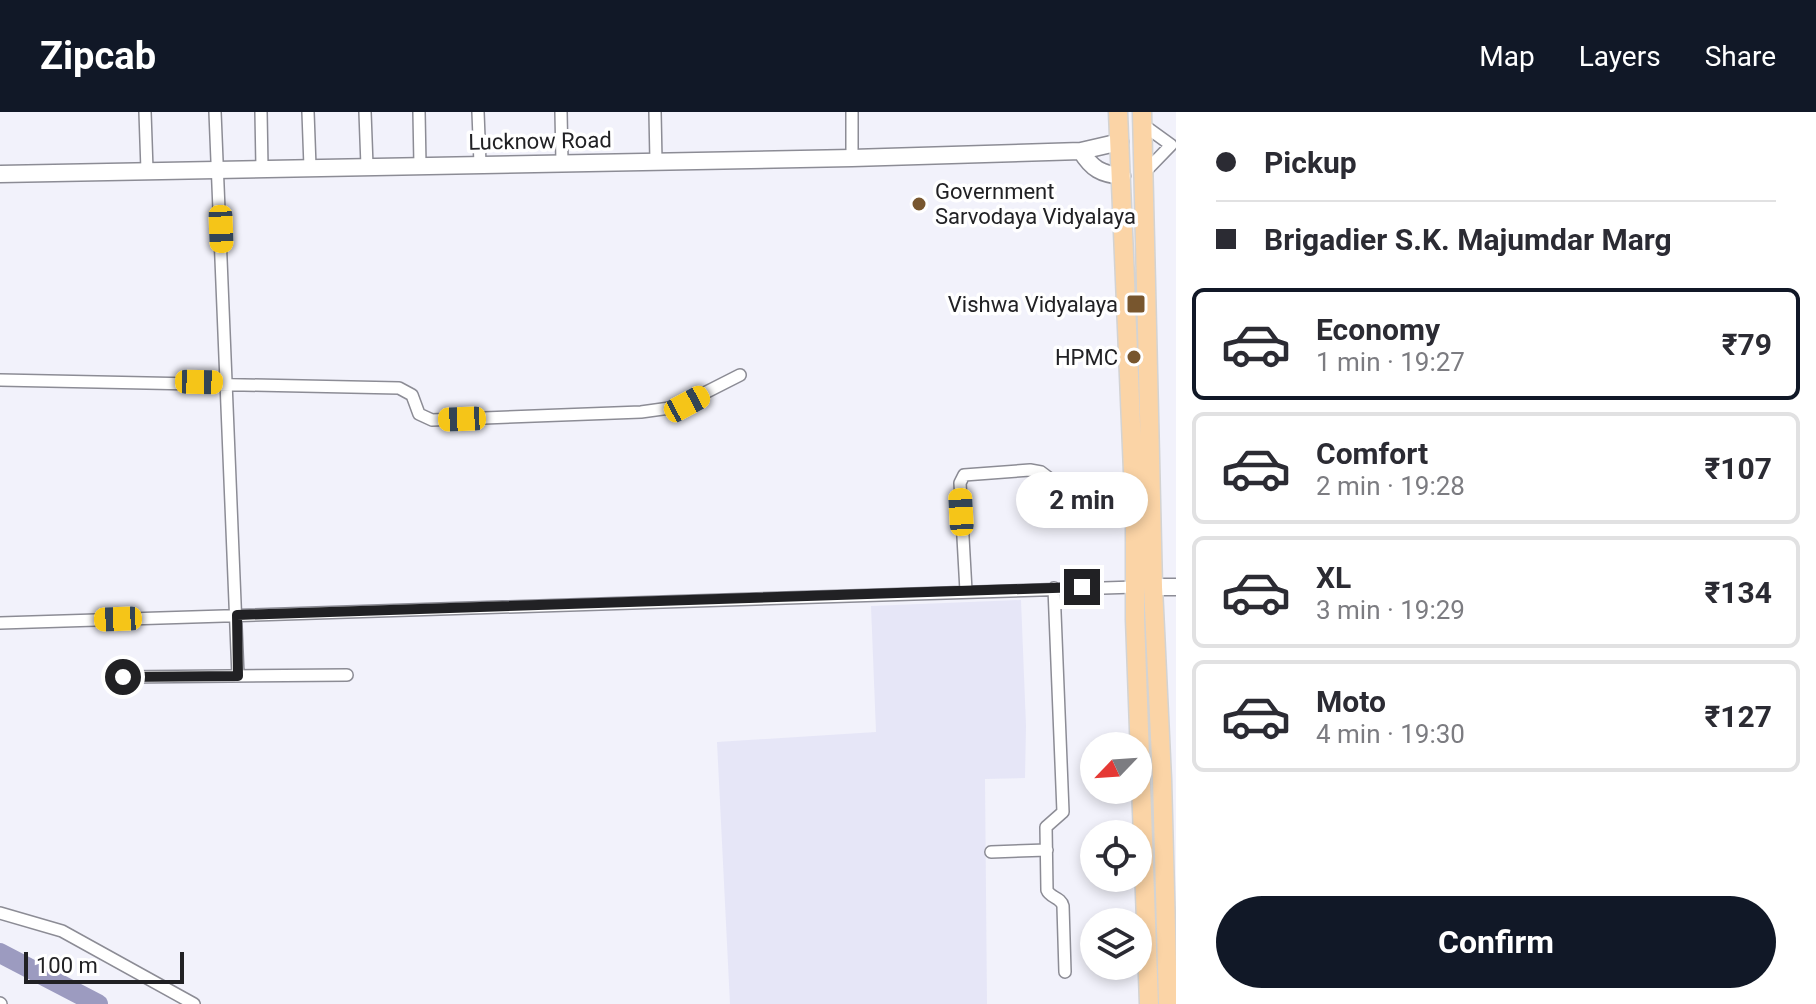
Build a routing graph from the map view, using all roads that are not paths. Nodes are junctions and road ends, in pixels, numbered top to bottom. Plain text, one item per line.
1 (145, 112) edge
2 (215, 112) edge
3 (261, 112) edge
4 (308, 112) edge
5 (365, 112) edge
6 (419, 112) edge
7 (478, 112) edge
8 (561, 112) edge
9 (655, 112) edge
10 (852, 112) edge
11 (1118, 112) edge
12 (1142, 118) edge
13 (1120, 142) junction
14 (1173, 145) edge
15 (1081, 151) junction
16 (852, 158) junction
17 (656, 161) junction
18 (562, 162) junction
19 (480, 164) junction
20 (420, 165) junction
21 (367, 166) junction
22 (262, 167) junction
23 (310, 167) junction
24 (217, 169) junction
25 (147, 170) junction
26 (1144, 173) junction
27 (0, 174) edge
28 (1122, 176) junction
29 (1149, 357) junction
30 (1129, 358) junction
31 (740, 375) dead end
32 (0, 380) edge
33 (227, 383) junction
34 (1135, 520) junction
35 (1144, 587) junction
36 (1176, 587) edge
37 (1054, 588) junction
38 (966, 591) junction
39 (237, 615) junction
40 (0, 623) edge
41 (347, 675) dead end
42 (238, 676) junction
43 (123, 677) dead end
44 (1136, 820) edge
45 (1047, 850) junction
46 (991, 852) dead end
47 (1152, 863) edge
48 (1162, 882) edge
49 (0, 913) edge
50 (1065, 972) dead end
51 (194, 1004) edge
52 (1149, 1004) edge
53 (1168, 1004) edge

1 - 25 street
2 - 24 street
3 - 22 street
4 - 23 street
5 - 21 street
6 - 20 street
7 - 19 street
8 - 18 street
9 - 17 street
10 - 16 street
11 - 13 main road
12 - 14 street
12 - 26 main road
13 - 15 street, Lucknow Road
13 - 28 main road
14 - 26 street
15 - 16 street, Lucknow Road
15 - 28 street
16 - 17 street, Lucknow Road
17 - 18 street, Lucknow Road
18 - 19 street, Lucknow Road
19 - 20 street, Lucknow Road
20 - 21 street, Lucknow Road
21 - 23 street, Lucknow Road
22 - 23 street, Lucknow Road
22 - 24 street, Lucknow Road
24 - 25 street, Lucknow Road
24 - 33 street
25 - 27 street, Lucknow Road
26 - 29 main road
28 - 30 main road
29 - 30 main road
29 - 35 main road
30 - 34 main road
31 - 33 street
32 - 33 street
33 - 39 street
34 - 35 main road
34 - 38 street
35 - 36 street
35 - 37 street
35 - 44 main road
35 - 48 main road
37 - 38 street
37 - 45 street
38 - 39 street
39 - 40 street
39 - 42 street
41 - 42 street
42 - 43 street
45 - 46 street
45 - 50 street
47 - 48 main road
48 - 52 main road
48 - 53 main road
49 - 51 street

